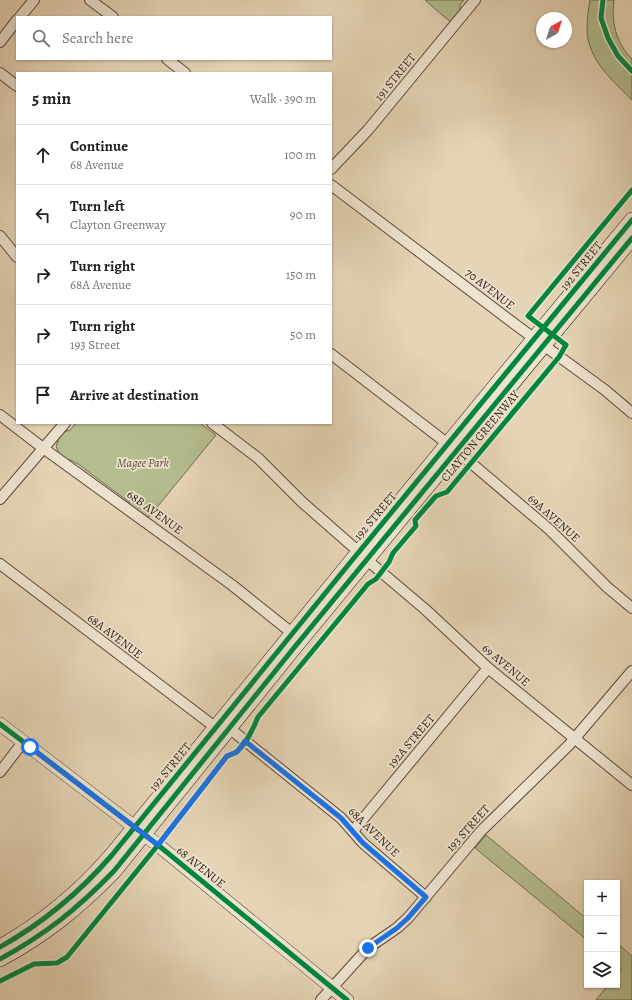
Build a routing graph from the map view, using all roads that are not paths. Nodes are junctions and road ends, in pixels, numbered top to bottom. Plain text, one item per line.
1 (34, 0) edge
2 (90, 0) edge
3 (475, 0) edge
4 (21, 16) edge
5 (112, 16) edge
6 (16, 21) edge
7 (0, 42) edge
8 (168, 60) edge
9 (184, 72) edge
10 (0, 73) edge
11 (16, 85) edge
12 (332, 168) edge
13 (332, 186) edge
14 (632, 220) edge
15 (0, 236) edge
16 (632, 238) edge
17 (16, 255) edge
18 (539, 342) junction
19 (332, 355) edge
20 (632, 413) edge
21 (0, 415) edge
22 (64, 424) edge
23 (213, 424) edge
24 (452, 447) junction
25 (43, 448) junction
26 (0, 499) edge
27 (363, 556) junction
28 (0, 564) edge
29 (632, 608) edge
30 (292, 633) junction
31 (488, 668) junction
32 (632, 671) edge
33 (0, 724) edge
34 (222, 728) junction
35 (575, 738) junction
36 (24, 742) junction
37 (0, 772) edge
38 (632, 785) edge
39 (140, 830) junction
40 (353, 831) junction
41 (426, 897) junction
42 (0, 947) edge
43 (0, 960) edge
44 (332, 988) junction
45 (321, 1000) edge
46 (347, 1000) edge

1 - 4 street
2 - 5 street
3 - 12 street, 191 STREET
6 - 7 street
8 - 9 street
10 - 11 street
13 - 18 street, 70 AVENUE
14 - 18 main road, 192 STREET
15 - 17 street
16 - 18 main road, 192 STREET
18 - 20 street, 70 AVENUE
18 - 24 main road, 192 STREET
19 - 24 street, 69A AVENUE
21 - 25 street, 68B AVENUE
22 - 25 street
23 - 27 street, 69 AVENUE
24 - 27 main road, 192 STREET
24 - 27 main road, 192 STREET
24 - 29 street, 69A AVENUE
25 - 26 street
25 - 30 street, 68B AVENUE
27 - 30 main road, 192 STREET
27 - 31 street, 69 AVENUE
27 - 34 main road, 192 STREET
28 - 34 street, 68A AVENUE
30 - 34 main road, 192 STREET
31 - 35 street, 69 AVENUE
31 - 40 street, 192A STREET
32 - 35 street, 193 STREET
33 - 36 street, 68 AVENUE
34 - 39 main road, 192 STREET
34 - 40 street, 68A AVENUE
35 - 38 street, 69 AVENUE
35 - 41 street, 193 STREET
36 - 37 street
36 - 39 street, 68 AVENUE
39 - 42 main road
39 - 43 main road
39 - 44 street, 68 AVENUE
40 - 41 street, 68A AVENUE
41 - 44 street, 193 STREET
44 - 45 street, 193 STREET
44 - 46 street, 68 AVENUE

